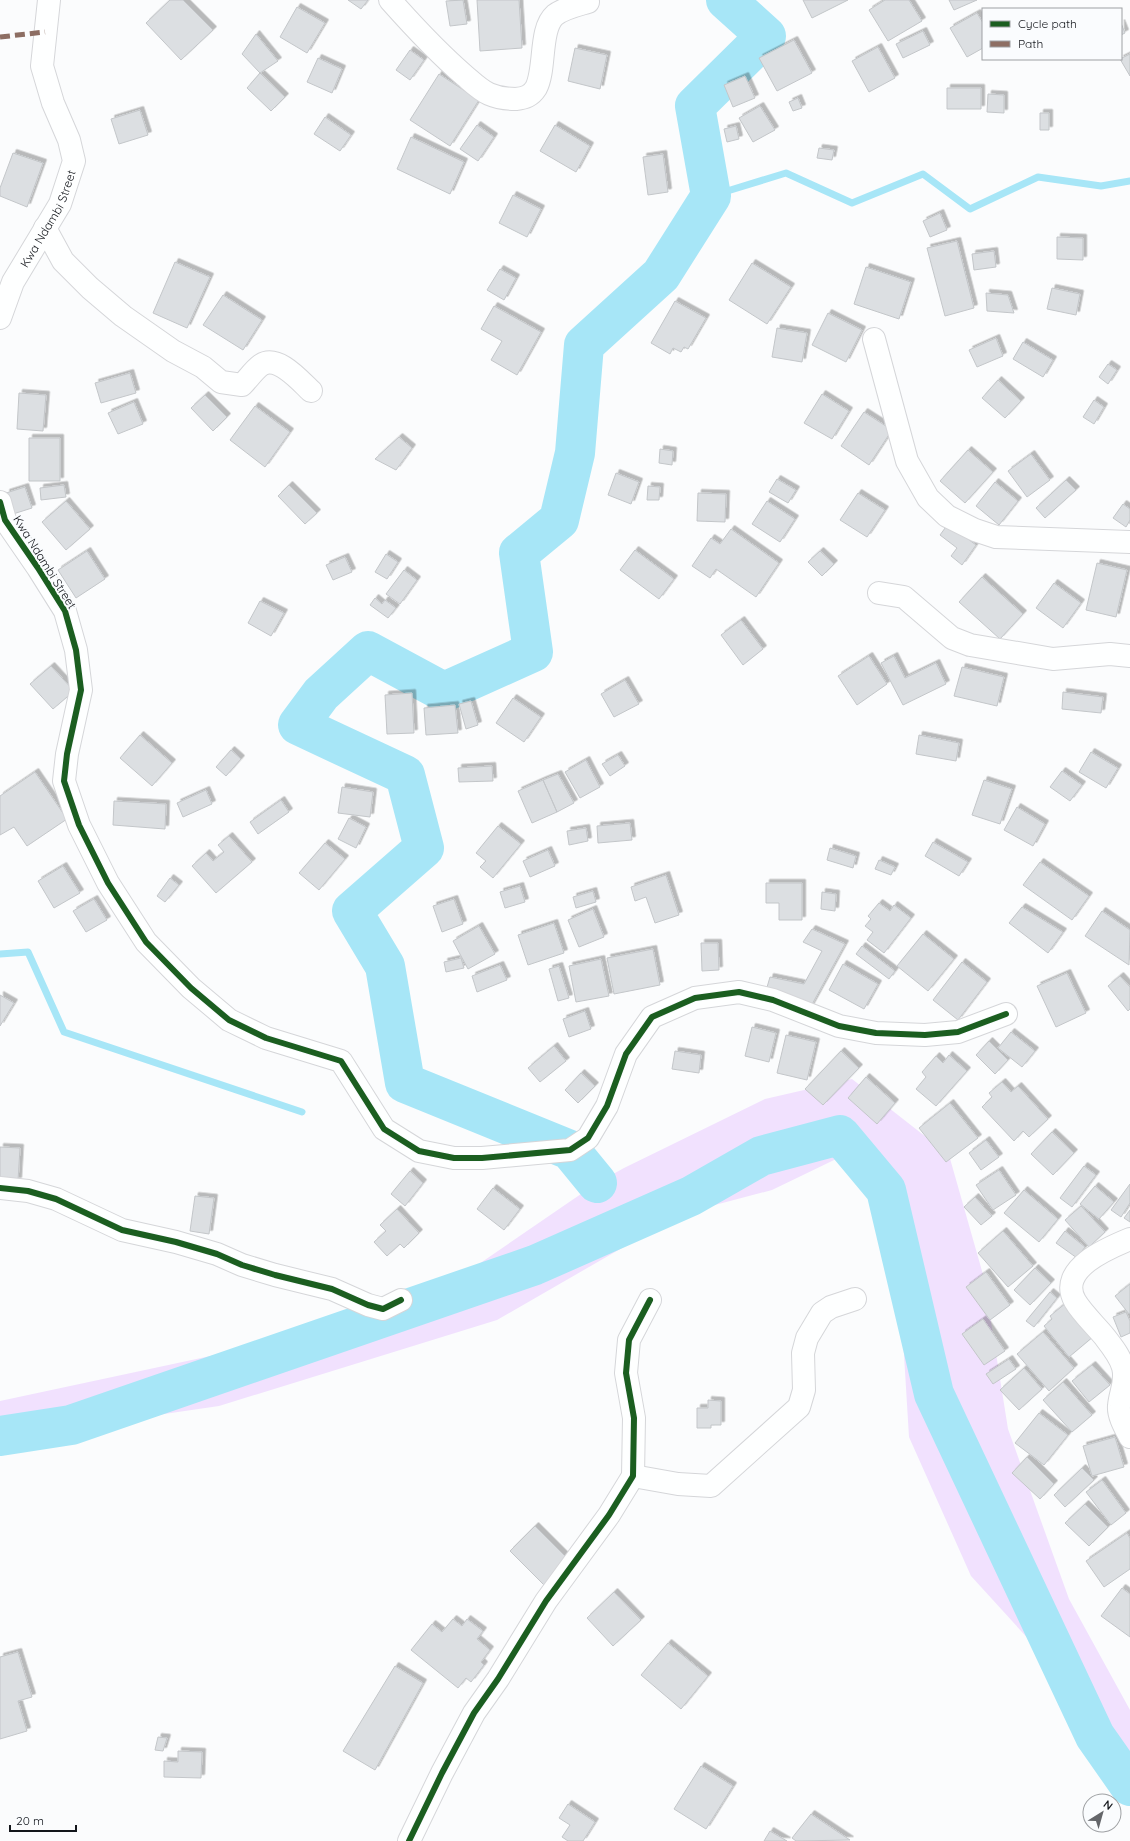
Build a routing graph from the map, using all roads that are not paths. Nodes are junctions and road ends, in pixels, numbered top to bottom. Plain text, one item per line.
1 (49, 0) edge
2 (390, 0) edge
3 (588, 2) dead end
4 (45, 228) junction
5 (0, 318) edge
6 (874, 339) dead end
7 (311, 391) dead end
8 (0, 502) edge
9 (1130, 542) edge
10 (879, 593) dead end
11 (1130, 656) edge
12 (1006, 1014) dead end
13 (0, 1188) edge
14 (1130, 1239) edge
15 (855, 1299) dead end
16 (401, 1300) dead end
17 (650, 1300) dead end
18 (1130, 1437) edge
19 (633, 1476) junction
20 (409, 1841) edge

1 - 4 street, Kwa Ndambi Street
2 - 3 street
4 - 5 street, Kwa Ndambi Street
4 - 7 street
6 - 9 street
8 - 12 street, Kwa Ndambi Street
10 - 11 street
13 - 16 street
14 - 18 street
15 - 19 street
17 - 19 street
19 - 20 street

